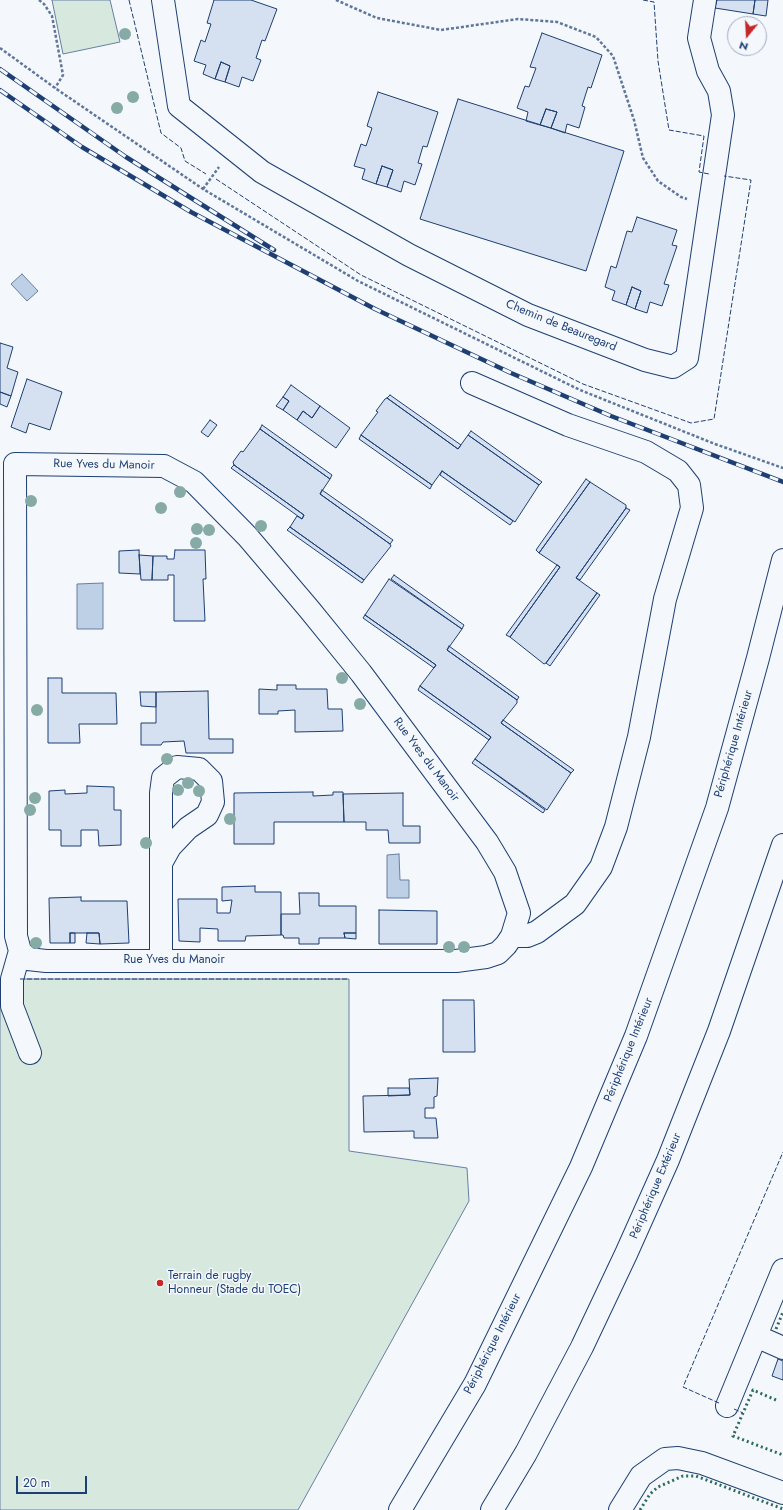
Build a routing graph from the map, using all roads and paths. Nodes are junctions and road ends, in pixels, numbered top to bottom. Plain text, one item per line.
1 (39, 0) edge
2 (163, 0) edge
3 (336, 0) edge
4 (705, 0) edge
5 (0, 48) edge
6 (55, 88) junction
7 (711, 203) junction
8 (472, 383) dead end
9 (7, 464) edge
10 (783, 468) edge
11 (783, 560) edge
12 (783, 845) edge
13 (161, 863) dead end
14 (512, 936) junction
15 (20, 951) junction
16 (161, 960) junction
17 (30, 1053) dead end
18 (783, 1270) edge
19 (756, 1336) junction
20 (783, 1348) edge
21 (727, 1406) dead end
22 (783, 1493) edge
23 (400, 1510) edge
24 (492, 1510) edge
25 (620, 1510) edge

1 - 6 path
2 - 7 main road, Chemin de Beauregard
3 - 7 path
4 - 7 main road, Chemin de Beauregard
5 - 6 path
6 - 10 path
8 - 14 main road
9 - 14 main road, Rue Yves du Manoir
9 - 15 main road, Rue Yves du Manoir
11 - 23 main road, Périphérique Intérieur
12 - 24 main road, Périphérique Extérieur
13 - 16 main road
14 - 16 main road, Rue Yves du Manoir
15 - 16 main road, Rue Yves du Manoir
15 - 17 main road
18 - 19 main road
19 - 20 main road
19 - 21 main road
22 - 25 main road

